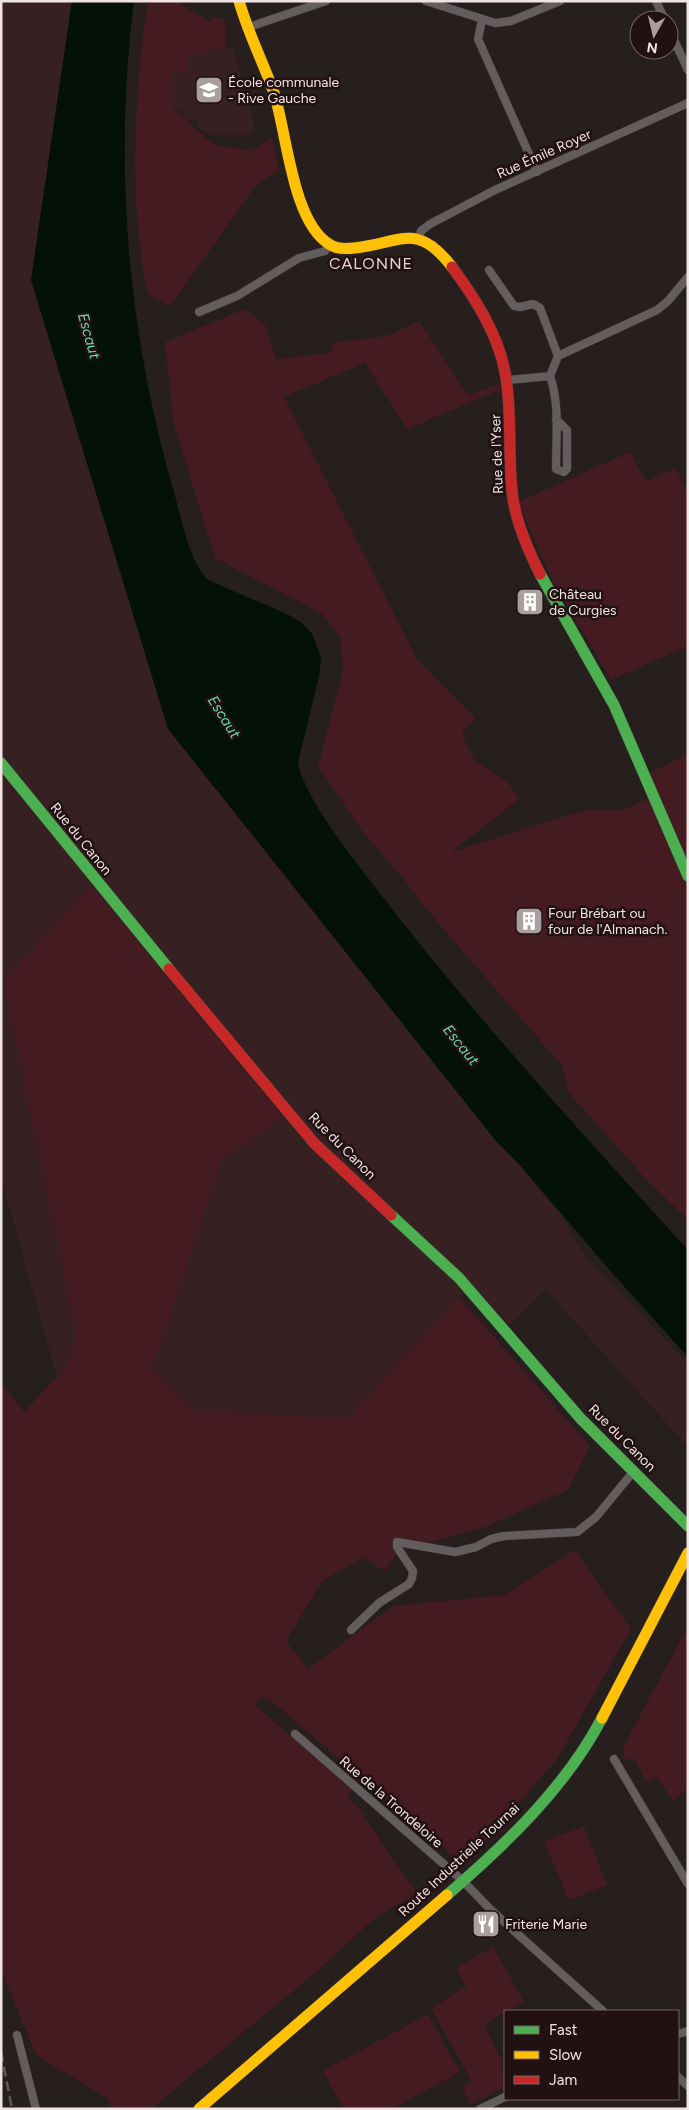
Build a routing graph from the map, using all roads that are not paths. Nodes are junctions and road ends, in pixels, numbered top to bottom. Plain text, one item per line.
1 (239, 1) edge
2 (326, 1) edge
3 (426, 1) edge
4 (560, 1) edge
5 (482, 20) junction
6 (246, 28) junction
7 (679, 51) edge
8 (688, 70) edge
9 (688, 103) edge
10 (536, 172) junction
11 (419, 238) junction
12 (329, 245) junction
13 (490, 270) dead end
14 (688, 277) edge
15 (198, 312) dead end
16 (558, 356) junction
17 (550, 376) junction
18 (508, 380) junction
19 (556, 419) junction
20 (1, 763) edge
21 (688, 876) edge
22 (633, 1472) junction
23 (688, 1526) edge
24 (688, 1553) edge
25 (684, 1565) edge
26 (351, 1630) dead end
27 (295, 1734) dead end
28 (614, 1759) dead end
29 (463, 1880) junction
30 (688, 1884) edge
31 (602, 2010) edge
32 (17, 2035) dead end
33 (504, 2097) edge
34 (36, 2109) edge
35 (199, 2109) edge
36 (480, 2109) edge

1 - 6 main road
2 - 6 street
3 - 5 street
4 - 5 street
5 - 10 street
6 - 12 main road
7 - 8 street
9 - 10 street, Rue Émile Royer
10 - 11 street, Rue Émile Royer
11 - 12 main road
11 - 18 main road, Rue de l'Yser
12 - 15 street
13 - 16 street
14 - 16 street
16 - 17 street
17 - 18 street
17 - 19 street
18 - 21 main road, Rue de l'Yser
19 - 19 street
20 - 22 main road, Rue du Canon
22 - 23 main road, Rue du Canon
22 - 26 street
24 - 25 main road, Route Industrielle Tournai
25 - 29 main road, Route Industrielle Tournai
27 - 29 street, Rue de la Trondeloire
28 - 30 street
29 - 31 street, Rue de la Trondeloire
29 - 35 main road, Route Industrielle Tournai
32 - 34 street
33 - 36 street

